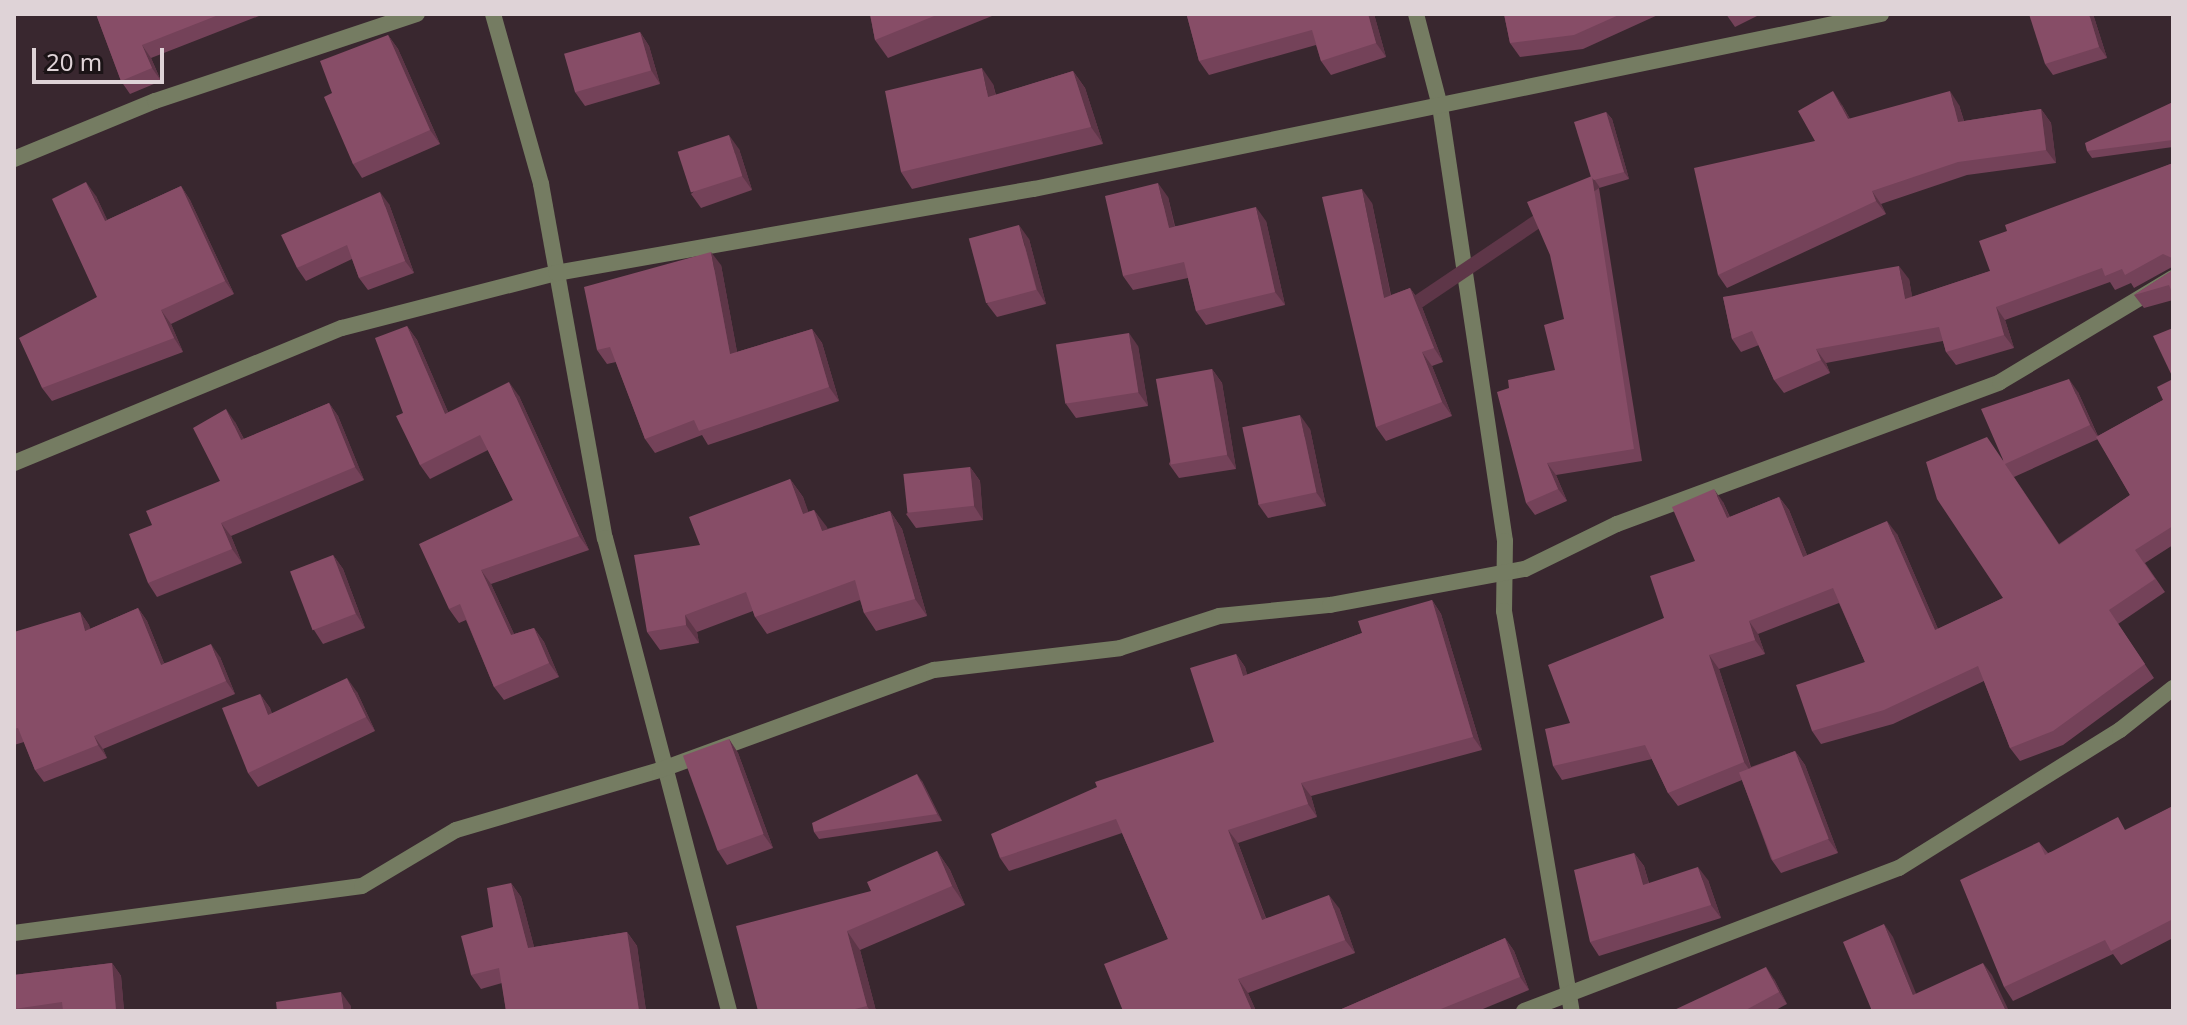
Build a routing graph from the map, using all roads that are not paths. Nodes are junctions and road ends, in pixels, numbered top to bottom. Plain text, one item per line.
1 (417, 14) edge
2 (493, 14) edge
3 (1416, 14) edge
4 (1881, 14) edge
5 (1440, 106) junction
6 (14, 159) edge
7 (556, 273) junction
8 (2173, 278) edge
9 (14, 463) edge
10 (1500, 573) junction
11 (2173, 688) edge
12 (660, 770) junction
13 (14, 933) edge
14 (1570, 1003) edge
15 (729, 1011) edge
16 (1524, 1011) edge

1 - 6 street
2 - 7 street
3 - 5 street
4 - 5 street
5 - 7 street
5 - 10 street
7 - 9 street
7 - 12 street
8 - 10 street
10 - 12 street
10 - 14 street
11 - 14 street
12 - 13 street
12 - 15 street
14 - 16 street

